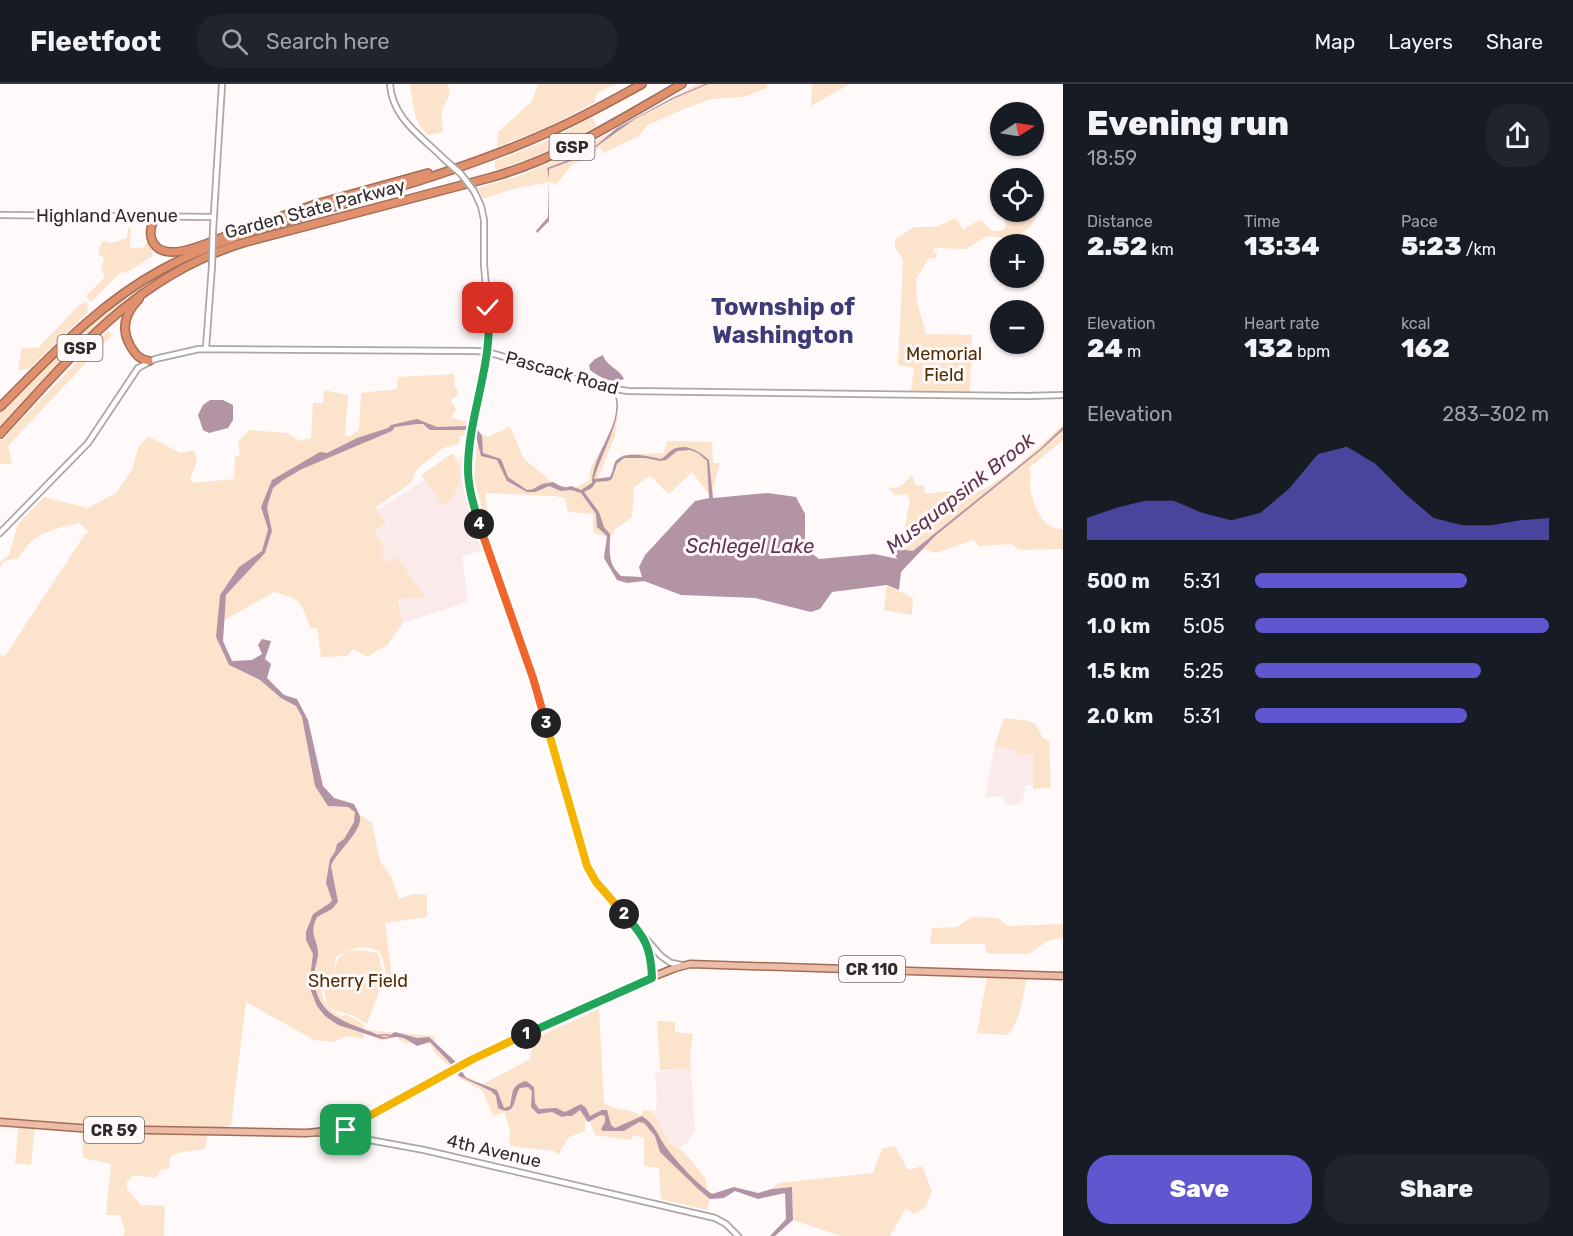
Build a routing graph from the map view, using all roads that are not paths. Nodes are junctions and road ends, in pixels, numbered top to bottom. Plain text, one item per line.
1 (222, 84) edge
2 (390, 84) edge
3 (642, 84) edge
4 (682, 84) edge
5 (514, 147) junction
6 (0, 215) edge
7 (155, 217) junction
8 (214, 217) junction
9 (237, 232) junction
10 (171, 273) junction
11 (120, 294) junction
12 (206, 348) junction
13 (488, 352) junction
14 (149, 361) junction
15 (1063, 394) edge
16 (0, 408) edge
17 (0, 434) edge
18 (0, 533) edge
19 (642, 934) junction
20 (682, 966) junction
21 (1063, 976) edge
22 (652, 978) junction
23 (0, 1122) edge
24 (343, 1127) junction
25 (312, 1133) junction
26 (354, 1136) junction
27 (738, 1236) edge

1 - 8 main road
2 - 13 main road, bridge
3 - 5 highway, Garden State Parkway / GSP
4 - 10 highway, Garden State Parkway / GSP
5 - 9 highway, Garden State Parkway / GSP
5 - 11 highway, Garden State Parkway / GSP
6 - 7 main road, Highland Avenue
7 - 8 main road, Highland Avenue
7 - 9 highway
8 - 12 main road, bridge
9 - 11 highway, Garden State Parkway / GSP
10 - 14 highway
10 - 17 highway, Garden State Parkway / GSP
11 - 16 highway, Garden State Parkway / GSP
12 - 13 main road, Pascack Road
12 - 14 main road, Pascack Road
13 - 15 main road, Pascack Road
13 - 19 main road
14 - 18 main road
19 - 20 main road
19 - 22 main road
20 - 21 main road, CR 110
20 - 22 main road
22 - 24 main road
23 - 25 main road, CR 59
24 - 25 main road, CR 59
24 - 26 main road, 4th Avenue
25 - 26 main road
26 - 27 main road, 4th Avenue

